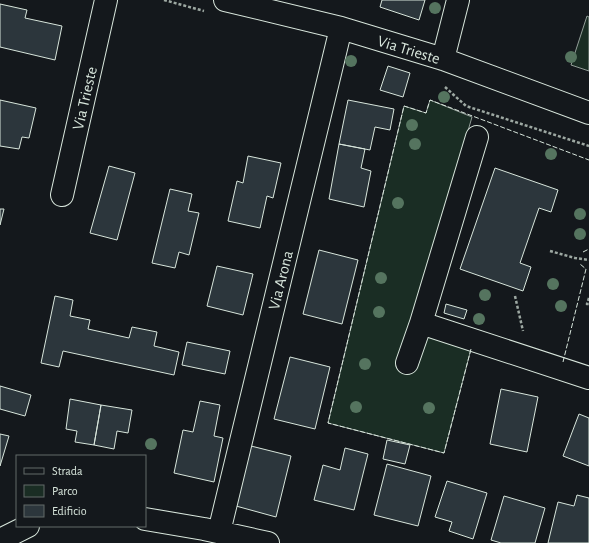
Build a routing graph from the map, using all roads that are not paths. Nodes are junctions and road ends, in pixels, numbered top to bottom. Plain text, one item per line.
1 (106, 0) edge
2 (224, 0) edge
3 (458, 0) edge
4 (341, 28) junction
5 (443, 59) junction
6 (589, 113) edge
7 (477, 137) dead end
8 (62, 195) dead end
9 (420, 323) junction
10 (407, 362) dead end
11 (589, 378) edge
12 (146, 519) edge
13 (26, 527) edge
14 (208, 535) edge
15 (0, 540) edge
16 (268, 543) edge

1 - 8 street, Via Trieste
2 - 4 street, Via Trieste
3 - 5 street
4 - 5 street, Via Trieste
4 - 14 street, Via Arona
5 - 6 street, Via Trieste
7 - 9 street
9 - 10 street
9 - 11 street
12 - 14 street
13 - 15 street
14 - 16 street

